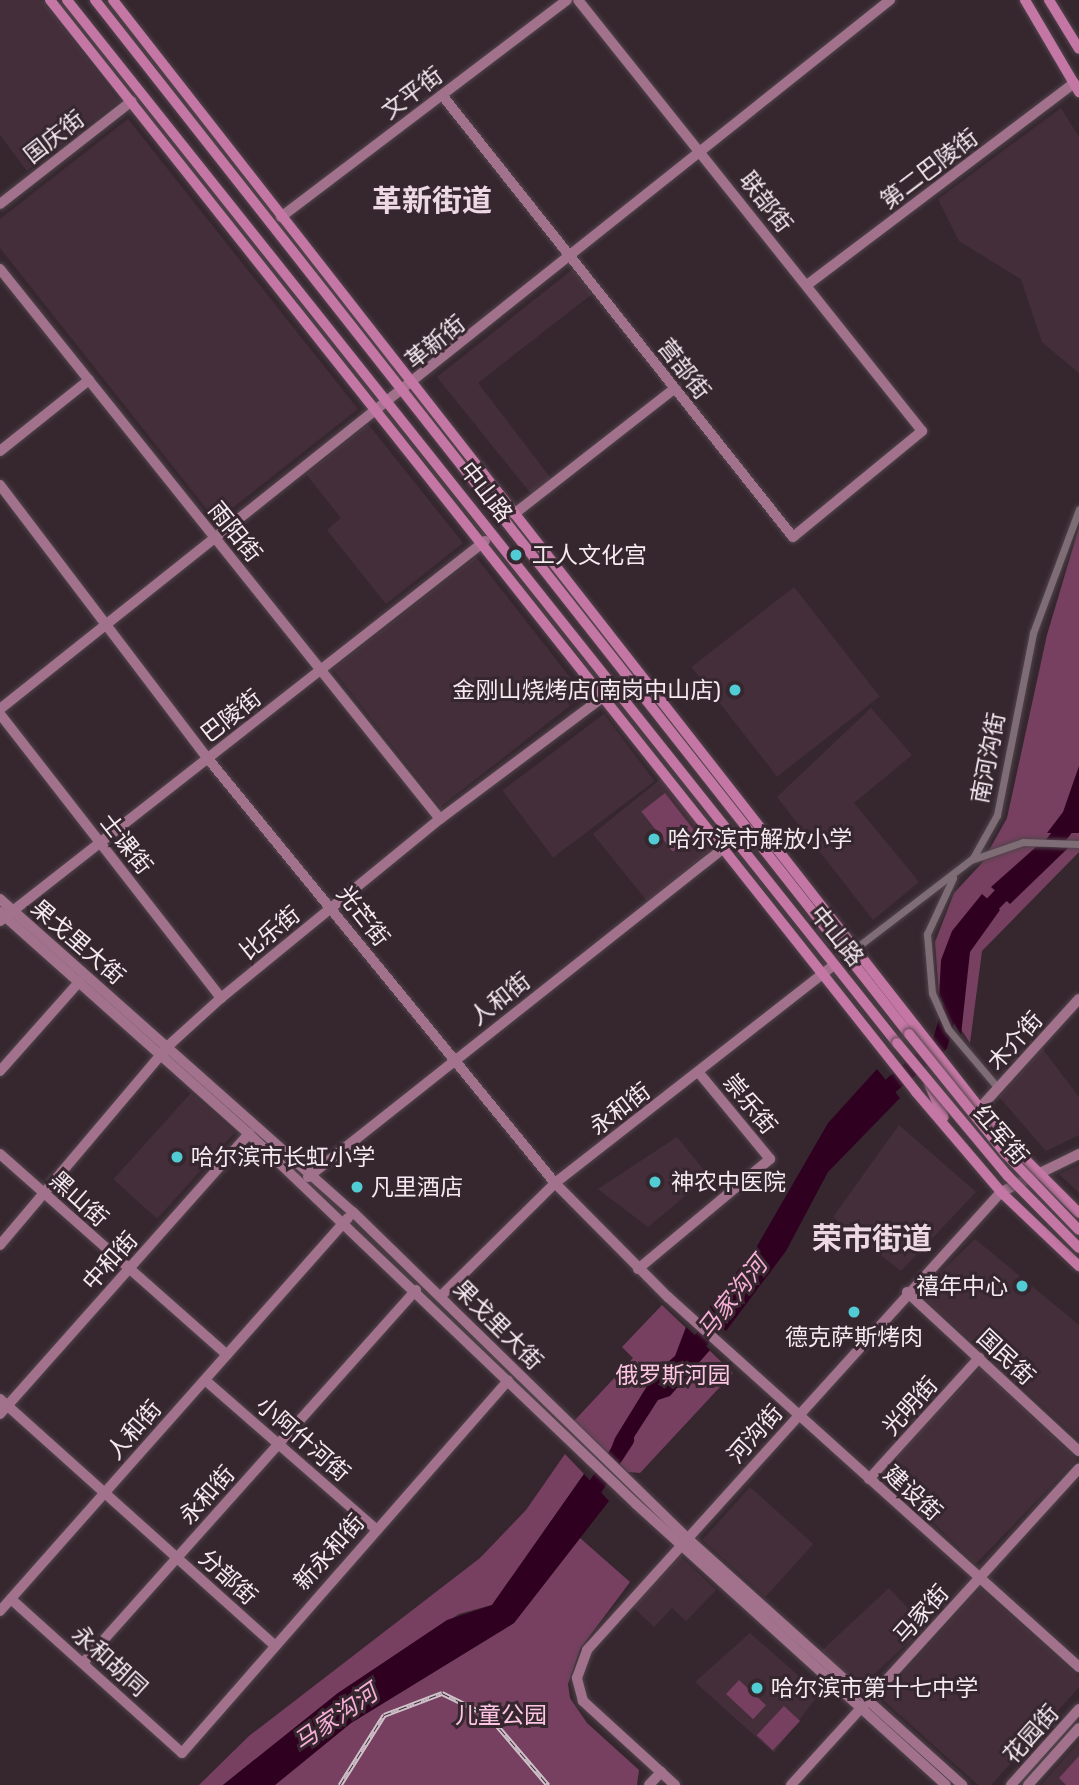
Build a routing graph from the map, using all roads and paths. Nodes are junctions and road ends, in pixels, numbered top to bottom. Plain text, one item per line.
1 (50, 0) edge
2 (67, 0) edge
3 (94, 0) edge
4 (113, 0) edge
5 (567, 0) edge
6 (578, 0) edge
7 (890, 0) edge
8 (1025, 0) edge
9 (1049, 0) edge
10 (1079, 49) edge
11 (1076, 87) edge
12 (442, 95) junction
13 (132, 101) junction
14 (702, 152) junction
15 (0, 204) edge
16 (281, 217) junction
17 (571, 257) junction
18 (0, 269) edge
19 (807, 285) junction
20 (89, 380) junction
21 (675, 388) junction
22 (407, 389) junction
23 (384, 406) junction
24 (922, 431) joint
25 (0, 450) edge
26 (0, 485) edge
27 (1079, 509) edge
28 (514, 514) junction
29 (216, 539) junction
30 (485, 541) junction
31 (107, 625) junction
32 (321, 670) junction
33 (606, 695) junction
34 (0, 712) edge
35 (207, 758) junction
36 (440, 819) junction
37 (100, 842) junction
38 (1079, 844) edge
39 (724, 848) junction
40 (973, 858) junction
41 (0, 899) edge
42 (332, 907) junction
43 (5, 915) edge
44 (851, 952) junction
45 (833, 966) junction
46 (823, 974) junction
47 (79, 982) junction
48 (221, 998) junction
49 (1078, 1001) edge
50 (914, 1030) joint
51 (897, 1043) joint
52 (168, 1046) junction
53 (160, 1055) junction
54 (451, 1061) junction
55 (943, 1069) junction
56 (0, 1071) edge
57 (700, 1074) junction
58 (928, 1082) junction
59 (998, 1088) junction
60 (980, 1108) junction
61 (950, 1129) junction
62 (248, 1134) junction
63 (0, 1154) edge
64 (1079, 1154) edge
65 (311, 1174) junction
66 (1038, 1174) junction
67 (302, 1183) junction
68 (555, 1183) junction
69 (1001, 1192) junction
70 (45, 1194) junction
71 (353, 1212) junction
72 (1079, 1213) edge
73 (344, 1223) junction
74 (1079, 1230) edge
75 (0, 1245) edge
76 (1079, 1248) edge
77 (1079, 1266) edge
78 (129, 1269) junction
79 (638, 1269) junction
80 (416, 1290) junction
81 (907, 1292) junction
82 (441, 1296) junction
83 (722, 1347) joint
84 (227, 1355) junction
85 (979, 1358) junction
86 (205, 1380) junction
87 (508, 1380) junction
88 (2, 1406) edge
89 (798, 1415) junction
90 (279, 1443) junction
91 (1079, 1451) edge
92 (1079, 1469) edge
93 (869, 1479) junction
94 (626, 1486) junction
95 (105, 1492) junction
96 (376, 1529) junction
97 (684, 1542) junction
98 (177, 1557) junction
99 (979, 1579) junction
100 (11, 1599) junction
101 (0, 1611) edge
102 (273, 1644) junction
103 (83, 1663) junction
104 (1079, 1667) edge
105 (864, 1705) junction
106 (1079, 1709) edge
107 (1079, 1728) edge
108 (182, 1753) joint
109 (661, 1772) junction
110 (649, 1785) edge
111 (675, 1785) edge
112 (791, 1785) edge
113 (946, 1785) edge
114 (962, 1785) edge
115 (1011, 1785) edge
116 (1028, 1785) edge

1 - 13 main road
2 - 23 main road, 中山路
3 - 22 main road, 中山路
4 - 16 main road
5 - 12 street, 文平街
6 - 14 street, 联部街
7 - 14 street, 革新街
8 - 11 main road
9 - 10 main road
11 - 19 street, 第二巴陵街
12 - 16 street, 文平街
12 - 17 street, 营部街
13 - 15 street, 国庆街
13 - 23 main road
14 - 17 street, 革新街
14 - 19 street, 联部街
16 - 22 main road
17 - 21 street, 营部街
17 - 22 street, 革新街
18 - 20 street, 雨阳街
19 - 24 street, 联部街
20 - 25 street
20 - 29 street, 雨阳街
21 - 24 street, 营部街
21 - 28 street
22 - 23 street, 革新街
22 - 28 main road
22 - 44 main road, 中山路
23 - 29 street, 革新街
23 - 30 main road, 红军街
23 - 45 main road, 中山路
26 - 31 street, 光芒街
27 - 40 street, 南河沟街
28 - 44 main road
29 - 31 street, 革新街
29 - 32 street, 雨阳街
30 - 32 street, 巴陵街
30 - 33 main road, 红军街
31 - 34 street, 革新街
31 - 35 street, 光芒街
32 - 35 street, 巴陵街
32 - 36 street, 雨阳街
33 - 36 street, 比乐街
33 - 39 main road, 红军街
34 - 37 street, 士课街
35 - 37 street, 巴陵街
35 - 42 street, 光芒街
36 - 42 street, 比乐街
37 - 43 street, 巴陵街
37 - 48 street, 士课街
38 - 40 street
39 - 46 main road, 红军街
39 - 54 street, 人和街
40 - 44 street, 南河沟街
40 - 59 street
41 - 43 street, 果戈里大街
42 - 48 street, 比乐街
42 - 54 street, 光芒街
43 - 47 street, 果戈里大街
43 - 52 street, 果戈里大街
44 - 50 main road, 中山路
45 - 46 street, 永和街
45 - 51 main road, 中山路
46 - 57 street, 永和街
46 - 61 main road, 红军街
47 - 53 street, 果戈里大街
47 - 56 street
48 - 52 street, 比乐街
49 - 59 street, 木介街
50 - 55 main road, 红军街, bridge
51 - 58 main road, 红军街, bridge
52 - 53 street, 比乐街
52 - 65 street, 果戈里大街
53 - 62 street, 果戈里大街
53 - 70 street, 比乐街
54 - 65 street, 人和街
54 - 68 street, 光芒街
55 - 60 main road, 红军街
55 - 74 main road, 红军街, bridge
57 - 68 street, 永和街
57 - 79 street, 崇乐街
58 - 61 main road
58 - 76 main road, 红军街, bridge
59 - 60 street, 木介街
60 - 66 main road, 红军街
61 - 69 main road, 红军街
62 - 67 street, 果戈里大街
62 - 78 street, 中和街
63 - 70 street, 黑山街
64 - 66 street, 河沟街
65 - 67 street, 人和街
65 - 71 street, 果戈里大街
66 - 69 street, 河沟街
66 - 72 main road, 红军街
67 - 73 street, 果戈里大街
68 - 79 street, 光芒街
68 - 82 street, 永和街
69 - 77 main road, 红军街
69 - 81 street, 河沟街
70 - 75 street, 比乐街
70 - 78 street, 黑山街
71 - 73 street, 人和街
71 - 82 street, 果戈里大街
73 - 80 street, 果戈里大街
73 - 84 street, 人和街
78 - 84 street, 黑山街
78 - 88 street, 中和街
79 - 83 street, 光芒街
80 - 87 street, 果戈里大街
80 - 90 street, 永和街
81 - 85 street, 国民街
81 - 89 street, 河沟街
82 - 94 street, 果戈里大街
83 - 89 street, 建设街
84 - 86 street, 人和街
85 - 91 street, 国民街
85 - 93 street, 光明街
86 - 90 street, 小阿什河街
86 - 95 street, 人和街
87 - 94 street, 果戈里大街
87 - 96 street, 新永和街
88 - 95 street, 分部街
89 - 93 street, 建设街
89 - 97 street, 河沟街
90 - 96 street, 小阿什河街
90 - 98 street, 永和街
92 - 99 street, 马家街
93 - 99 street, 建设街
94 - 97 street, 果戈里大街
95 - 98 street, 分部街
95 - 100 street, 人和街
96 - 102 street, 新永和街
97 - 105 street, 果戈里大街
97 - 109 street, 河沟街
98 - 102 street, 分部街
98 - 103 street, 永和街
99 - 104 street, 建设街
99 - 105 street, 马家街
100 - 101 street, 人和街
100 - 103 street, 永和胡同
102 - 108 street, 新永和街
103 - 108 street, 永和胡同
105 - 112 street, 马家街
105 - 113 street, 果戈里大街
105 - 114 street, 果戈里大街
106 - 115 street, 花园街
107 - 116 street, 花园街
109 - 110 street
109 - 111 street, 河沟街

